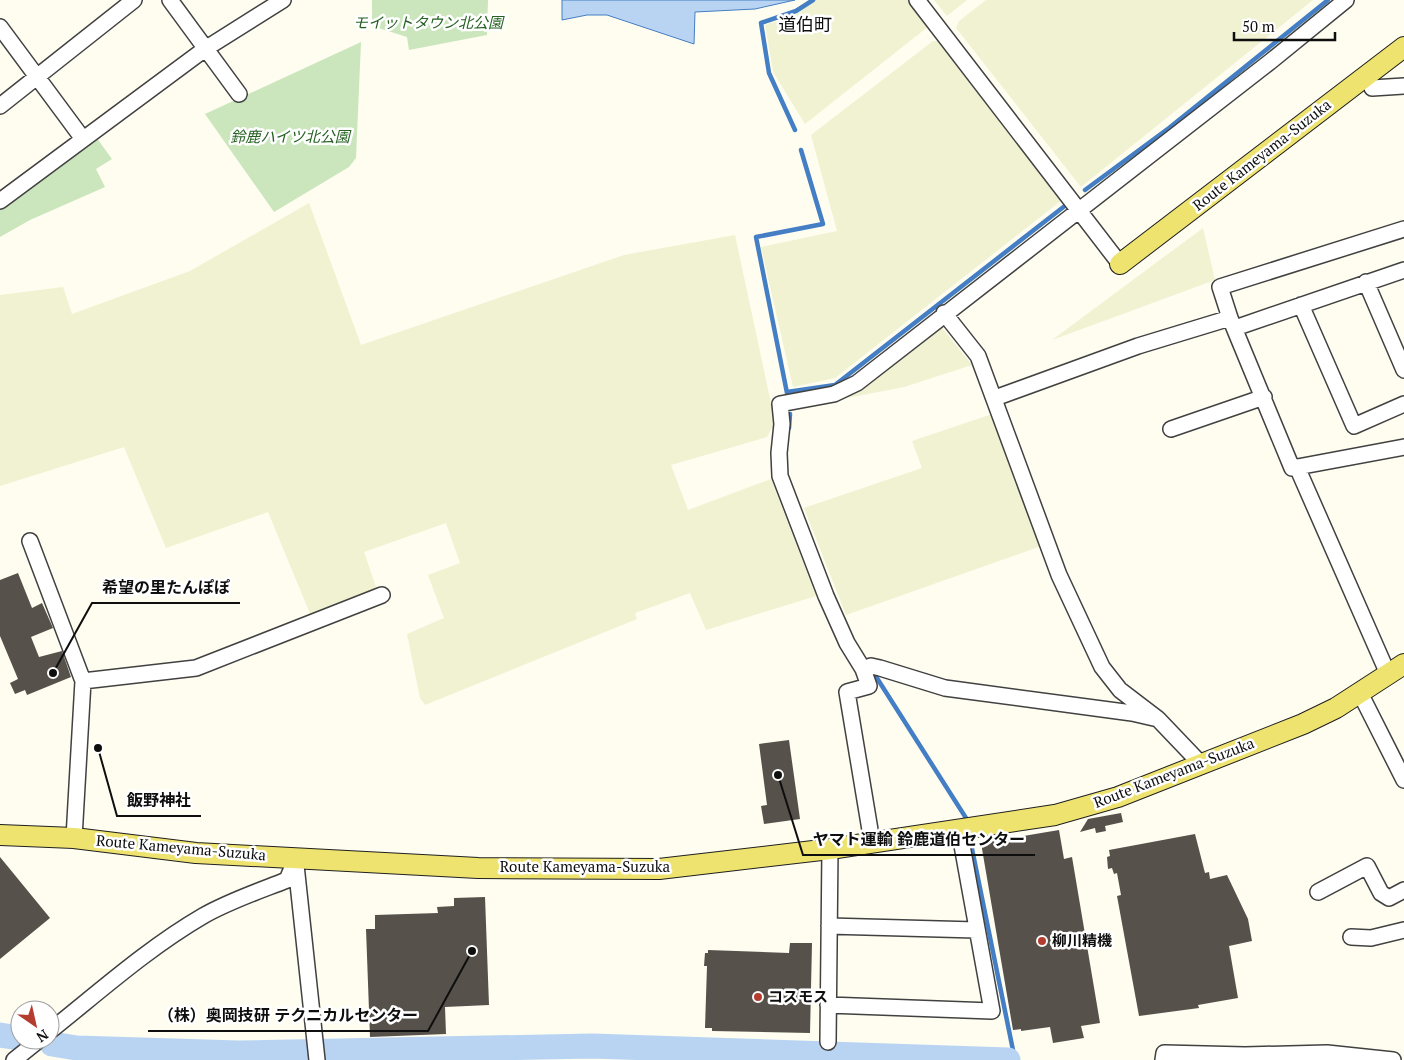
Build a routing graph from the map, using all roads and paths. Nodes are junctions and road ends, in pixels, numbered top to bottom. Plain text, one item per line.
1 (134, 0) edge
2 (170, 0) edge
3 (283, 0) edge
4 (917, 0) edge
5 (1346, 0) edge
6 (0, 27) edge
7 (1404, 47) edge
8 (205, 49) junction
9 (36, 77) junction
10 (1404, 86) edge
11 (1372, 88) dead end
12 (240, 94) dead end
13 (0, 106) edge
14 (83, 139) junction
15 (0, 201) edge
16 (1079, 210) junction
17 (1404, 229) edge
18 (1120, 264) joint
19 (1404, 270) edge
20 (1366, 282) junction
21 (1301, 305) junction
22 (944, 313) junction
23 (1232, 323) junction
24 (1404, 370) edge
25 (1264, 397) junction
26 (995, 398) junction
27 (1404, 404) edge
28 (1171, 429) dead end
29 (1404, 447) edge
30 (1297, 467) junction
31 (30, 541) dead end
32 (382, 595) dead end
33 (863, 669) junction
34 (1396, 669) edge
35 (83, 681) junction
36 (1360, 692) junction
37 (1158, 719) junction
38 (1200, 763) junction
39 (1404, 780) edge
40 (958, 829) junction
41 (0, 835) edge
42 (74, 838) junction
43 (872, 842) junction
44 (830, 849) junction
45 (296, 858) junction
46 (1404, 890) edge
47 (1318, 892) dead end
48 (829, 926) junction
49 (976, 930) junction
50 (1404, 930) edge
51 (1351, 937) dead end
52 (828, 1005) junction
53 (60, 1023) edge
54 (828, 1042) dead end
55 (26, 1050) edge
56 (316, 1055) edge
57 (1163, 1058) edge
58 (14, 1060) edge
59 (1393, 1060) edge

1 - 9 street
2 - 8 street
3 - 8 street
4 - 16 street
5 - 16 street
6 - 9 street
7 - 18 main road, Route Kameyama-Suzuka
8 - 12 street
8 - 14 street
9 - 13 street
9 - 14 street
10 - 11 street
14 - 15 street
16 - 18 street
16 - 22 street
17 - 23 street
19 - 20 street
20 - 21 street
20 - 24 street
21 - 23 street
21 - 27 street
22 - 26 street
22 - 33 street
23 - 25 street
23 - 26 street
25 - 28 street
25 - 30 street
26 - 37 street
29 - 30 street
30 - 34 street
31 - 35 street
32 - 35 street
33 - 37 street
33 - 43 street
34 - 36 main road, Route Kameyama-Suzuka
35 - 42 street
36 - 38 main road, Route Kameyama-Suzuka
36 - 39 street
37 - 38 street
38 - 40 main road, Route Kameyama-Suzuka
40 - 43 main road, Route Kameyama-Suzuka
40 - 49 street
41 - 42 main road, Route Kameyama-Suzuka
42 - 45 main road, Route Kameyama-Suzuka
43 - 44 main road, Route Kameyama-Suzuka
44 - 45 main road, Route Kameyama-Suzuka
44 - 48 street
45 - 53 street
45 - 56 street
46 - 47 street
48 - 49 street
48 - 52 street
49 - 52 street
50 - 51 street
52 - 54 street
55 - 58 street
57 - 59 street

